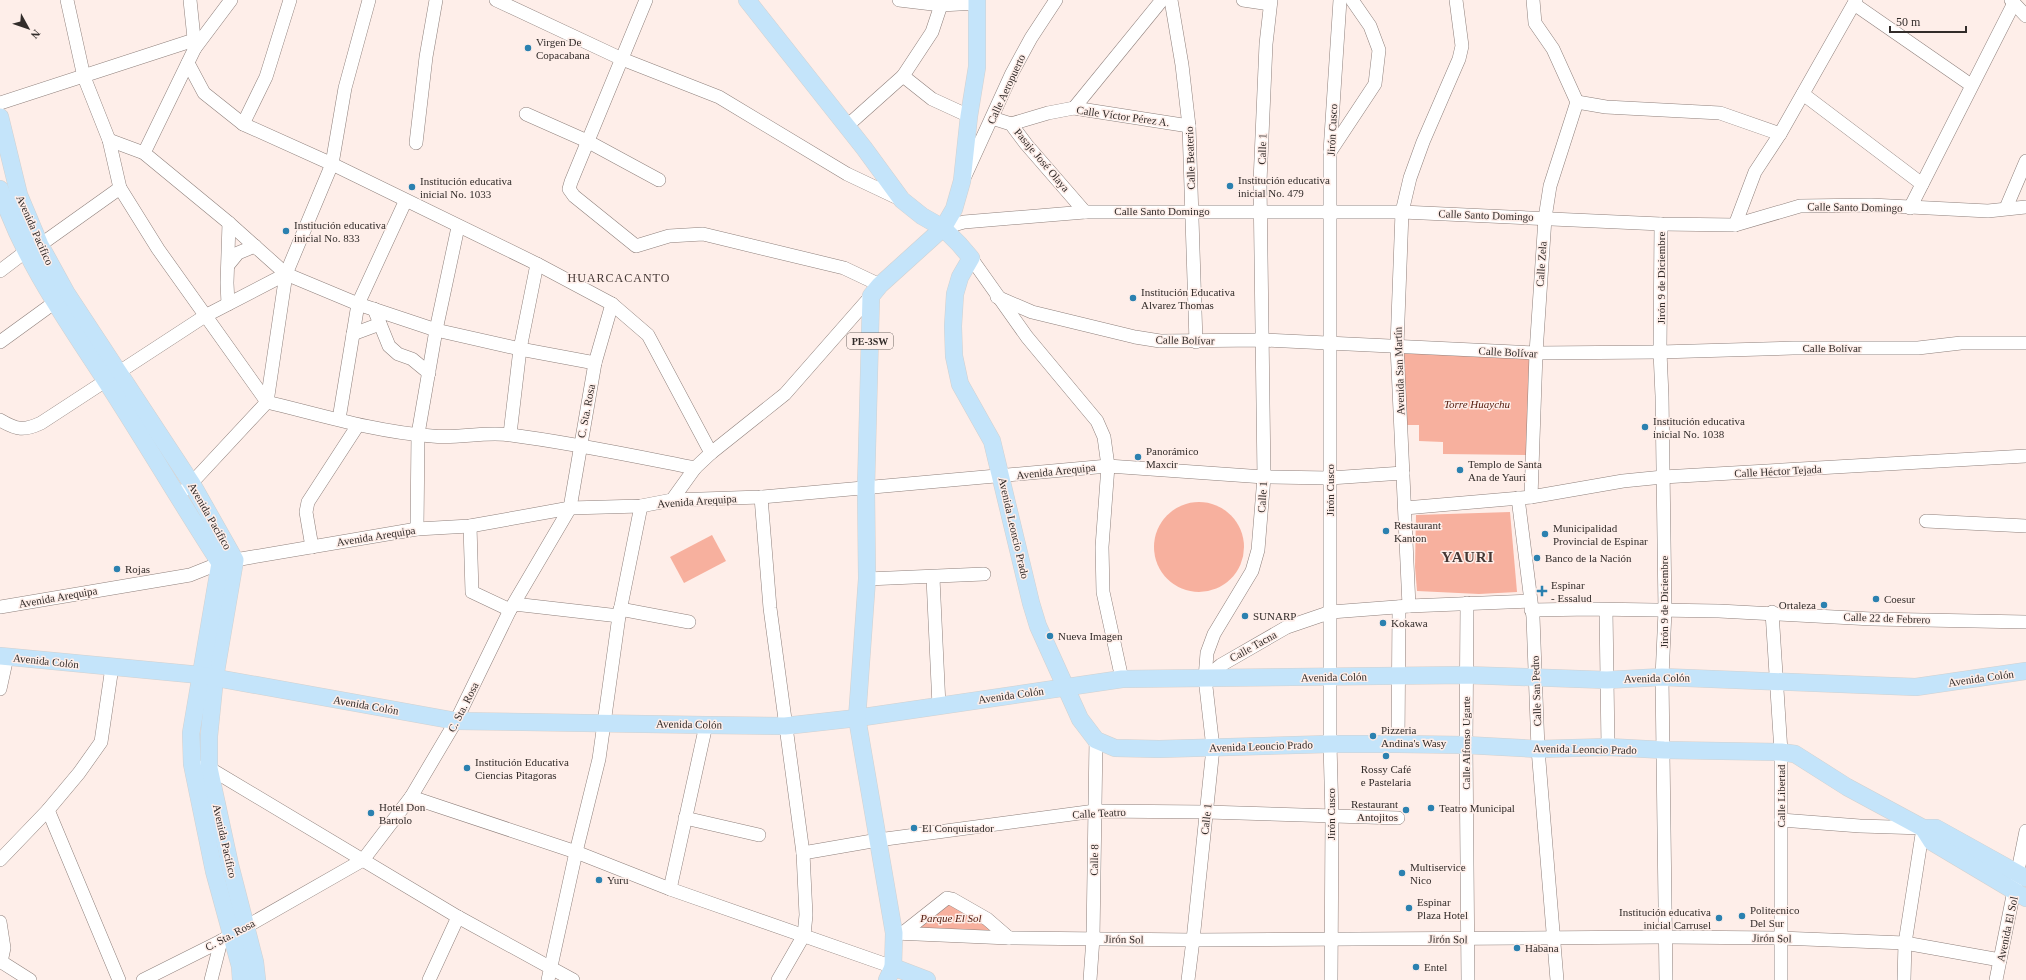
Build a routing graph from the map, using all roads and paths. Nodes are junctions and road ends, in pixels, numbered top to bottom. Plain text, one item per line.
1 (67, 0) edge
2 (190, 0) edge
3 (231, 0) edge
4 (290, 0) edge
5 (369, 0) edge
6 (436, 0) edge
7 (496, 0) edge
8 (646, 0) edge
9 (899, 0) edge
10 (1056, 0) edge
11 (1162, 0) edge
12 (1171, 0) edge
13 (1243, 0) edge
14 (1340, 0) edge
15 (1352, 0) edge
16 (1456, 0) edge
17 (1533, 0) edge
18 (751, 1) edge
19 (2012, 1) edge
20 (977, 2) edge
21 (1270, 2) edge
22 (1855, 2) edge
23 (941, 5) junction
24 (2026, 16) edge
25 (194, 44) junction
26 (622, 59) junction
27 (188, 63) junction
28 (903, 76) junction
29 (84, 77) junction
30 (1971, 85) junction
31 (1803, 94) junction
32 (1577, 102) junction
33 (0, 103) edge
34 (1074, 108) junction
35 (526, 114) dead end
36 (969, 116) junction
37 (0, 117) edge
38 (992, 118) junction
39 (243, 124) junction
40 (1011, 124) junction
41 (847, 126) junction
42 (1189, 126) junction
43 (1780, 134) junction
44 (109, 140) junction
45 (587, 141) junction
46 (416, 142) dead end
47 (1330, 152) junction
48 (144, 153) junction
49 (2026, 161) edge
50 (332, 164) junction
51 (659, 180) dead end
52 (962, 181) junction
53 (7, 182) edge
54 (1922, 184) junction
55 (120, 188) junction
56 (0, 189) edge
57 (902, 200) junction
58 (406, 202) junction
59 (2026, 207) edge
60 (1910, 208) junction
61 (2006, 208) junction
62 (1192, 211) junction
63 (1260, 211) junction
64 (1330, 211) junction
65 (1085, 212) junction
66 (1402, 212) junction
67 (1545, 218) junction
68 (229, 223) junction
69 (1661, 224) junction
70 (1735, 225) junction
71 (458, 227) junction
72 (943, 228) junction
73 (255, 246) junction
74 (32, 248) junction
75 (971, 258) junction
76 (229, 264) junction
77 (537, 264) junction
78 (0, 271) edge
79 (286, 274) junction
80 (876, 291) junction
81 (997, 297) junction
82 (61, 298) junction
83 (228, 304) junction
84 (358, 304) junction
85 (612, 304) junction
86 (374, 309) junction
87 (205, 316) junction
88 (380, 324) junction
89 (436, 330) junction
90 (353, 334) junction
91 (1263, 340) junction
92 (0, 342) edge
93 (1196, 342) junction
94 (2026, 342) edge
95 (1331, 344) junction
96 (1397, 346) junction
97 (520, 349) junction
98 (1660, 352) junction
99 (1536, 353) junction
100 (595, 363) junction
101 (429, 373) junction
102 (112, 378) junction
103 (267, 402) junction
104 (0, 420) edge
105 (339, 420) junction
106 (358, 425) junction
107 (418, 434) junction
108 (510, 434) junction
109 (580, 446) junction
110 (711, 453) junction
111 (2026, 456) edge
112 (1108, 466) junction
113 (695, 468) junction
114 (1402, 473) junction
115 (1002, 476) junction
116 (1264, 477) junction
117 (1663, 477) junction
118 (1330, 478) junction
119 (192, 484) junction
120 (866, 488) junction
121 (177, 496) junction
122 (1531, 496) junction
123 (761, 497) junction
124 (1518, 498) junction
125 (672, 500) junction
126 (641, 506) junction
127 (570, 508) junction
128 (1405, 508) junction
129 (1926, 521) dead end
130 (470, 526) junction
131 (2026, 526) edge
132 (417, 529) junction
133 (312, 547) junction
134 (228, 561) junction
135 (984, 574) dead end
136 (933, 578) junction
137 (867, 579) junction
138 (1467, 603) junction
139 (1531, 606) junction
140 (0, 607) edge
141 (512, 607) junction
142 (1404, 607) junction
143 (1606, 610) junction
144 (1665, 611) junction
145 (620, 612) junction
146 (1331, 612) junction
147 (1772, 612) junction
148 (689, 622) dead end
149 (2026, 622) edge
150 (4, 656) edge
151 (112, 667) junction
152 (2026, 671) edge
153 (1466, 675) junction
154 (208, 676) junction
155 (1398, 676) junction
156 (1662, 677) junction
157 (1205, 678) junction
158 (1331, 678) junction
159 (1536, 678) junction
160 (1122, 679) junction
161 (1607, 680) junction
162 (1777, 680) junction
163 (1066, 687) junction
164 (0, 689) edge
165 (939, 706) junction
166 (857, 718) junction
167 (456, 721) junction
168 (603, 723) junction
169 (706, 725) junction
170 (785, 726) junction
171 (1096, 740) junction
172 (1330, 744) junction
173 (1398, 744) junction
174 (1466, 744) junction
175 (1608, 747) junction
176 (1213, 748) junction
177 (1538, 749) junction
178 (1664, 750) junction
179 (1782, 752) junction
180 (192, 764) junction
181 (209, 768) junction
182 (411, 797) junction
183 (48, 810) junction
184 (1095, 811) junction
185 (1207, 812) junction
186 (1332, 817) junction
187 (685, 818) junction
188 (1398, 818) dead end
189 (1781, 820) junction
190 (1923, 828) junction
191 (2026, 831) edge
192 (759, 836) dead end
193 (878, 840) junction
194 (576, 852) junction
195 (803, 853) junction
196 (0, 860) edge
197 (363, 860) junction
198 (230, 865) junction
199 (214, 871) junction
200 (2022, 876) edge
201 (670, 889) junction
202 (2020, 895) edge
203 (458, 917) junction
204 (0, 922) edge
205 (246, 927) junction
206 (899, 932) junction
207 (804, 935) junction
208 (1666, 937) junction
209 (226, 938) junction
210 (1009, 938) junction
211 (1093, 938) junction
212 (1555, 938) junction
213 (1780, 938) junction
214 (1330, 939) junction
215 (1468, 939) junction
216 (1194, 940) junction
217 (1905, 943) junction
218 (2000, 960) junction
219 (1, 962) edge
220 (551, 967) junction
221 (890, 973) edge
222 (30, 980) edge
223 (119, 980) edge
224 (142, 980) edge
225 (211, 980) edge
226 (241, 980) edge
227 (257, 980) edge
228 (429, 980) edge
229 (548, 980) edge
230 (573, 980) edge
231 (778, 980) edge
232 (927, 980) edge
233 (1090, 980) edge
234 (1188, 980) edge
235 (1330, 980) edge
236 (1468, 980) edge
237 (1557, 980) edge
238 (1666, 980) edge
239 (1781, 980) edge
240 (1904, 980) edge
241 (1996, 980) edge

1 - 29 street
2 - 25 street
3 - 25 street
4 - 39 street
5 - 50 street
6 - 46 street
7 - 26 street
8 - 26 street
9 - 23 street
10 - 38 street, Calle Aeropuerto
11 - 34 street
12 - 42 street, Calle Beaterio
13 - 21 street
14 - 47 street, Jirón Cusco
15 - 47 street
16 - 66 street, Avenida San Martín
17 - 32 street
18 - 41 main road
19 - 24 street
19 - 30 street
20 - 23 street
20 - 36 main road
21 - 63 street, Calle 1
22 - 30 street
22 - 31 street
23 - 28 street
25 - 27 street
25 - 29 street
26 - 45 street
26 - 57 street
27 - 39 street
27 - 48 street
28 - 36 street
28 - 41 street
29 - 33 street
29 - 44 street
30 - 54 street
31 - 43 street
31 - 54 street
32 - 43 street
32 - 67 street, Calle Zela
34 - 40 street, Calle Víctor Pérez A.
34 - 42 street, Calle Víctor Pérez A.
35 - 45 street
36 - 52 main road
37 - 53 main road, Avenida Pacifico
38 - 40 street, Pasaje José Olaya
38 - 52 street, Calle Aeropuerto
39 - 50 street
40 - 65 street, Pasaje José Olaya
41 - 57 main road
42 - 62 street, Calle Beaterio
43 - 70 street
44 - 48 street
44 - 55 street
45 - 51 street
45 - 80 street
47 - 64 street, Jirón Cusco
48 - 68 street
49 - 61 street
50 - 58 street
50 - 79 street
52 - 72 main road
53 - 74 main road, Avenida Pacifico
54 - 60 street
55 - 74 street
55 - 87 street
56 - 74 main road, Avenida Pacifico
57 - 72 main road
58 - 71 street
58 - 84 street
59 - 61 street, Calle Santo Domingo
60 - 61 street, Calle Santo Domingo
60 - 70 street, Calle Santo Domingo
62 - 63 street, Calle Santo Domingo
62 - 65 street, Calle Santo Domingo
62 - 93 street, Calle Beaterio
63 - 64 street, Calle Santo Domingo
63 - 91 street, Calle 1
64 - 66 street, Calle Santo Domingo
64 - 95 street, Jirón Cusco
65 - 72 street, Calle Santo Domingo
66 - 67 street, Calle Santo Domingo
66 - 96 street, Avenida San Martín
67 - 69 street, Calle Santo Domingo
67 - 99 street, Calle Zela
68 - 73 street
68 - 76 street
69 - 70 street, Calle Santo Domingo
69 - 98 street, Jirón 9 de Diciembre
71 - 77 street
71 - 89 street
72 - 75 main road
72 - 80 main road
73 - 76 street
73 - 79 street
74 - 78 street
74 - 82 main road, Avenida Pacifico
75 - 81 street
75 - 115 main road, Avenida Leoncio Prado
76 - 83 street
77 - 85 street
77 - 97 street
79 - 83 street
79 - 84 street
79 - 103 street
80 - 110 street
80 - 120 main road, PE-3SW
81 - 93 street, Calle Bolívar
81 - 112 street
82 - 92 street
82 - 102 main road, Avenida Pacifico
83 - 87 street
84 - 86 street
84 - 90 street
85 - 100 street, C. Sta. Rosa
85 - 110 street
86 - 88 street
86 - 89 street
87 - 102 street
87 - 103 street
88 - 90 street
88 - 101 street
89 - 97 street
89 - 101 street
90 - 105 street
91 - 93 street, Calle Bolívar
91 - 95 street, Calle Bolívar
91 - 116 street, Calle 1
94 - 98 street, Calle Bolívar
95 - 96 street, Calle Bolívar
95 - 118 street, Jirón Cusco
96 - 99 street, Calle Bolívar
96 - 114 street, Avenida San Martín
97 - 100 street
97 - 108 street
98 - 99 street, Calle Bolívar
98 - 117 street, Jirón 9 de Diciembre
99 - 122 street, Calle Zela
100 - 109 street, C. Sta. Rosa
101 - 107 street
102 - 104 street
102 - 119 main road, Avenida Pacifico
102 - 121 main road, Avenida Pacifico
103 - 105 street
103 - 119 street
105 - 106 street
106 - 107 street
106 - 133 street
107 - 108 street
107 - 132 street
108 - 109 street
109 - 113 street
109 - 127 street, C. Sta. Rosa
110 - 113 street
111 - 117 street, Calle Héctor Tejada
112 - 115 street, Avenida Arequipa
112 - 116 street, Avenida Arequipa
112 - 160 street
113 - 125 street
114 - 118 street, Avenida Arequipa
114 - 128 street, Avenida San Martín
115 - 120 street, Avenida Arequipa
115 - 163 main road, Avenida Leoncio Prado
116 - 118 street, Avenida Arequipa
116 - 157 street, Calle 1
117 - 122 street, Calle Héctor Tejada
117 - 144 street, Jirón 9 de Diciembre
118 - 146 street, Jirón Cusco
119 - 121 street
119 - 134 main road, Avenida Pacifico
120 - 123 street, Avenida Arequipa
120 - 137 main road, PE-3SW
121 - 134 main road, Avenida Pacifico
122 - 124 street, Calle Héctor Tejada
123 - 125 street, Avenida Arequipa
123 - 170 street
124 - 128 street
124 - 139 street, Calle San Pedro
125 - 126 street, Avenida Arequipa
126 - 127 street, Avenida Arequipa
126 - 145 street
127 - 130 street, Avenida Arequipa
127 - 141 street, C. Sta. Rosa
128 - 142 street, Avenida San Martín
129 - 131 street
130 - 132 street, Avenida Arequipa
130 - 141 street
132 - 133 street, Avenida Arequipa
133 - 134 street, Avenida Arequipa
134 - 140 street, Avenida Arequipa
134 - 154 main road, Avenida Pacifico
135 - 136 street
136 - 137 street
136 - 165 street
137 - 166 main road, PE-3SW
138 - 139 street, Calle 22 de Febrero
138 - 142 street, Calle Tacna
138 - 153 street, Calle Alfonso Ugarte
139 - 143 street, Calle 22 de Febrero
139 - 159 street, Calle San Pedro
141 - 145 street
141 - 167 street, C. Sta. Rosa
142 - 146 street, Calle Tacna
142 - 155 street, Avenida San Martín
143 - 144 street, Calle 22 de Febrero
143 - 161 street
144 - 147 street, Calle 22 de Febrero
144 - 156 street, Jirón 9 de Diciembre
145 - 148 street
145 - 168 street
146 - 157 street, Calle Tacna
146 - 158 street, Jirón Cusco
147 - 149 street, Calle 22 de Febrero
147 - 162 street, Calle Libertad
150 - 151 main road, Avenida Colón
150 - 164 street
151 - 154 main road, Avenida Colón
151 - 183 street
152 - 162 main road, Avenida Colón
153 - 155 main road, Avenida Colón
153 - 159 main road, Avenida Colón
153 - 174 street, Calle Alfonso Ugarte
154 - 167 main road, Avenida Colón
154 - 180 main road, Avenida Pacifico
154 - 181 main road, Avenida Pacifico
155 - 158 main road, Avenida Colón
155 - 173 street, Avenida San Martín
156 - 161 main road, Avenida Colón
156 - 162 main road, Avenida Colón
156 - 178 street, Jirón 9 de Diciembre
157 - 158 main road, Avenida Colón
157 - 160 main road, Avenida Colón
157 - 176 street, Calle 1
158 - 172 street, Jirón Cusco
159 - 161 main road, Avenida Colón
159 - 177 street, Calle San Pedro
160 - 163 main road, Avenida Colón
161 - 175 street
162 - 179 street, Calle Libertad
163 - 165 main road, Avenida Colón
163 - 171 main road, Avenida Leoncio Prado
165 - 166 main road, Avenida Colón
166 - 170 main road, Avenida Colón
166 - 193 main road
167 - 168 main road, Avenida Colón
167 - 182 street, C. Sta. Rosa
168 - 169 main road, Avenida Colón
168 - 194 street
169 - 170 main road, Avenida Colón
169 - 187 street
170 - 195 street
171 - 176 main road, Avenida Leoncio Prado
171 - 184 street, Calle 8
172 - 173 main road, Avenida Leoncio Prado
172 - 176 main road, Avenida Leoncio Prado
172 - 186 street, Jirón Cusco
173 - 174 main road, Avenida Leoncio Prado
174 - 177 main road, Avenida Leoncio Prado
174 - 215 street, Calle Alfonso Ugarte
175 - 177 main road, Avenida Leoncio Prado
175 - 178 main road, Avenida Leoncio Prado
176 - 185 street, Calle 1
177 - 212 street, Calle San Pedro
178 - 179 main road, Avenida Leoncio Prado
178 - 208 street, Jirón 9 de Diciembre
179 - 189 street, Calle Libertad
179 - 190 main road, Avenida Leoncio Prado
180 - 181 street
180 - 199 main road, Avenida Pacifico
181 - 197 street
181 - 198 main road, Avenida Pacifico
182 - 194 street
182 - 197 street, C. Sta. Rosa
183 - 196 street
183 - 223 street
184 - 185 street, Calle Teatro
184 - 193 street, Calle Teatro
184 - 211 street, Calle 8
185 - 186 street, Calle Teatro
185 - 216 street, Calle 1
186 - 188 street, Calle Teatro
186 - 214 street, Jirón Cusco
187 - 192 street
187 - 201 street
189 - 190 street
189 - 213 street, Calle Libertad
190 - 200 main road, Avenida Leoncio Prado
190 - 202 main road, Avenida Leoncio Prado
190 - 217 street
191 - 200 street, Avenida El Sol
193 - 195 street, Calle Teatro
193 - 206 main road
194 - 201 street
194 - 220 street
195 - 207 street
197 - 203 street
197 - 205 street, C. Sta. Rosa
198 - 199 main road
198 - 205 main road, Avenida Pacifico
199 - 209 main road, Avenida Pacifico
200 - 202 street, Avenida El Sol
201 - 207 street
202 - 218 street, Avenida El Sol
203 - 220 street
203 - 228 street
204 - 219 street
205 - 209 street, C. Sta. Rosa
205 - 227 main road, Avenida Pacifico
206 - 210 street, Jirón Sol
206 - 210 street
206 - 221 main road
207 - 221 street
207 - 231 street
208 - 212 street, Jirón Sol
208 - 213 street, Jirón Sol
208 - 238 street, Jirón 9 de Diciembre
209 - 224 street, C. Sta. Rosa
209 - 225 street
209 - 226 main road, Avenida Pacifico
210 - 211 street, Jirón Sol
211 - 216 street, Jirón Sol
211 - 233 street, Calle 8
212 - 215 street, Jirón Sol
212 - 237 street, Calle San Pedro
213 - 217 street, Jirón Sol
213 - 239 street, Calle Libertad
214 - 215 street, Jirón Sol
214 - 216 street, Jirón Sol
214 - 235 street, Jirón Cusco
215 - 236 street, Calle Alfonso Ugarte
216 - 234 street, Calle 1
217 - 218 street, Jirón Sol
217 - 240 street
218 - 241 street, Avenida El Sol
219 - 222 street
220 - 229 street
220 - 230 street
221 - 232 main road

